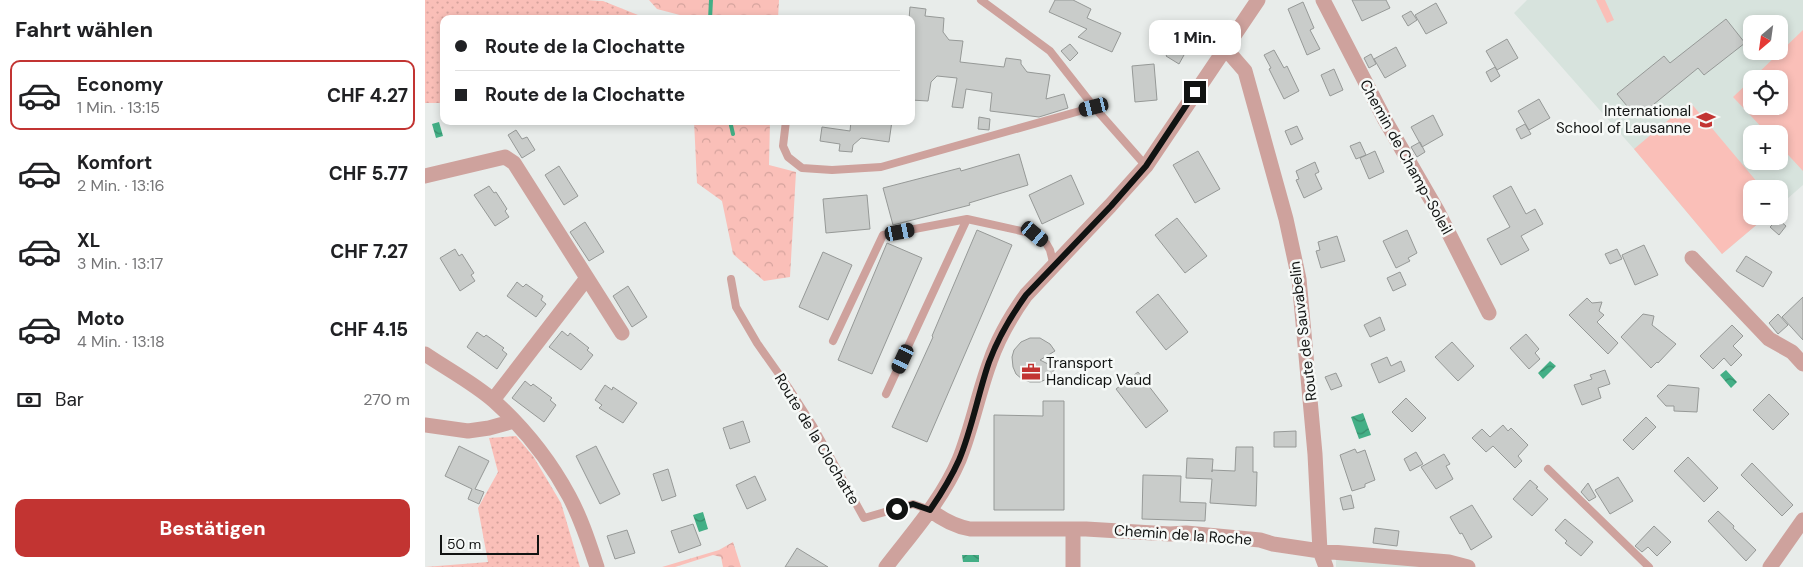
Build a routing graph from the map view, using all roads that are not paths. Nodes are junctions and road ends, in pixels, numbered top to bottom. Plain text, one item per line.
1 (981, 0) edge
2 (1258, 0) edge
3 (1323, 0) edge
4 (1225, 48) junction
5 (1094, 107) junction
6 (786, 125) edge
7 (1146, 166) junction
8 (425, 176) edge
9 (967, 219) junction
10 (1692, 258) dead end
11 (1054, 266) junction
12 (587, 278) junction
13 (731, 280) dead end
14 (1489, 313) dead end
15 (622, 333) dead end
16 (833, 341) dead end
17 (425, 354) edge
18 (1803, 364) edge
19 (886, 394) dead end
20 (493, 400) junction
21 (513, 421) junction
22 (425, 425) edge
23 (1548, 469) dead end
24 (930, 510) junction
25 (1803, 520) edge
26 (1073, 529) junction
27 (1320, 551) junction
28 (597, 567) edge
29 (886, 567) edge
30 (1073, 567) edge
31 (1326, 567) edge
32 (1468, 567) edge
33 (1649, 567) edge
34 (1770, 567) edge

1 - 5 lane
2 - 4 street
3 - 14 street, Chemin de Champ-Soleil
4 - 7 street
4 - 27 street, Route de Sauvabelin
5 - 6 lane
5 - 7 lane
7 - 11 street
8 - 12 street
9 - 11 lane
9 - 16 lane
9 - 19 lane
10 - 18 street
11 - 24 street
12 - 15 street
12 - 20 street
13 - 24 lane, Route de la Clochatte
17 - 20 street
20 - 21 street
21 - 22 street
21 - 28 street
23 - 33 lane
24 - 26 street, Chemin de la Roche
24 - 29 street
25 - 34 street
26 - 27 street, Chemin de la Roche
26 - 30 street
27 - 31 street, Route de Sauvabelin
27 - 32 street, Chemin de la Roche

